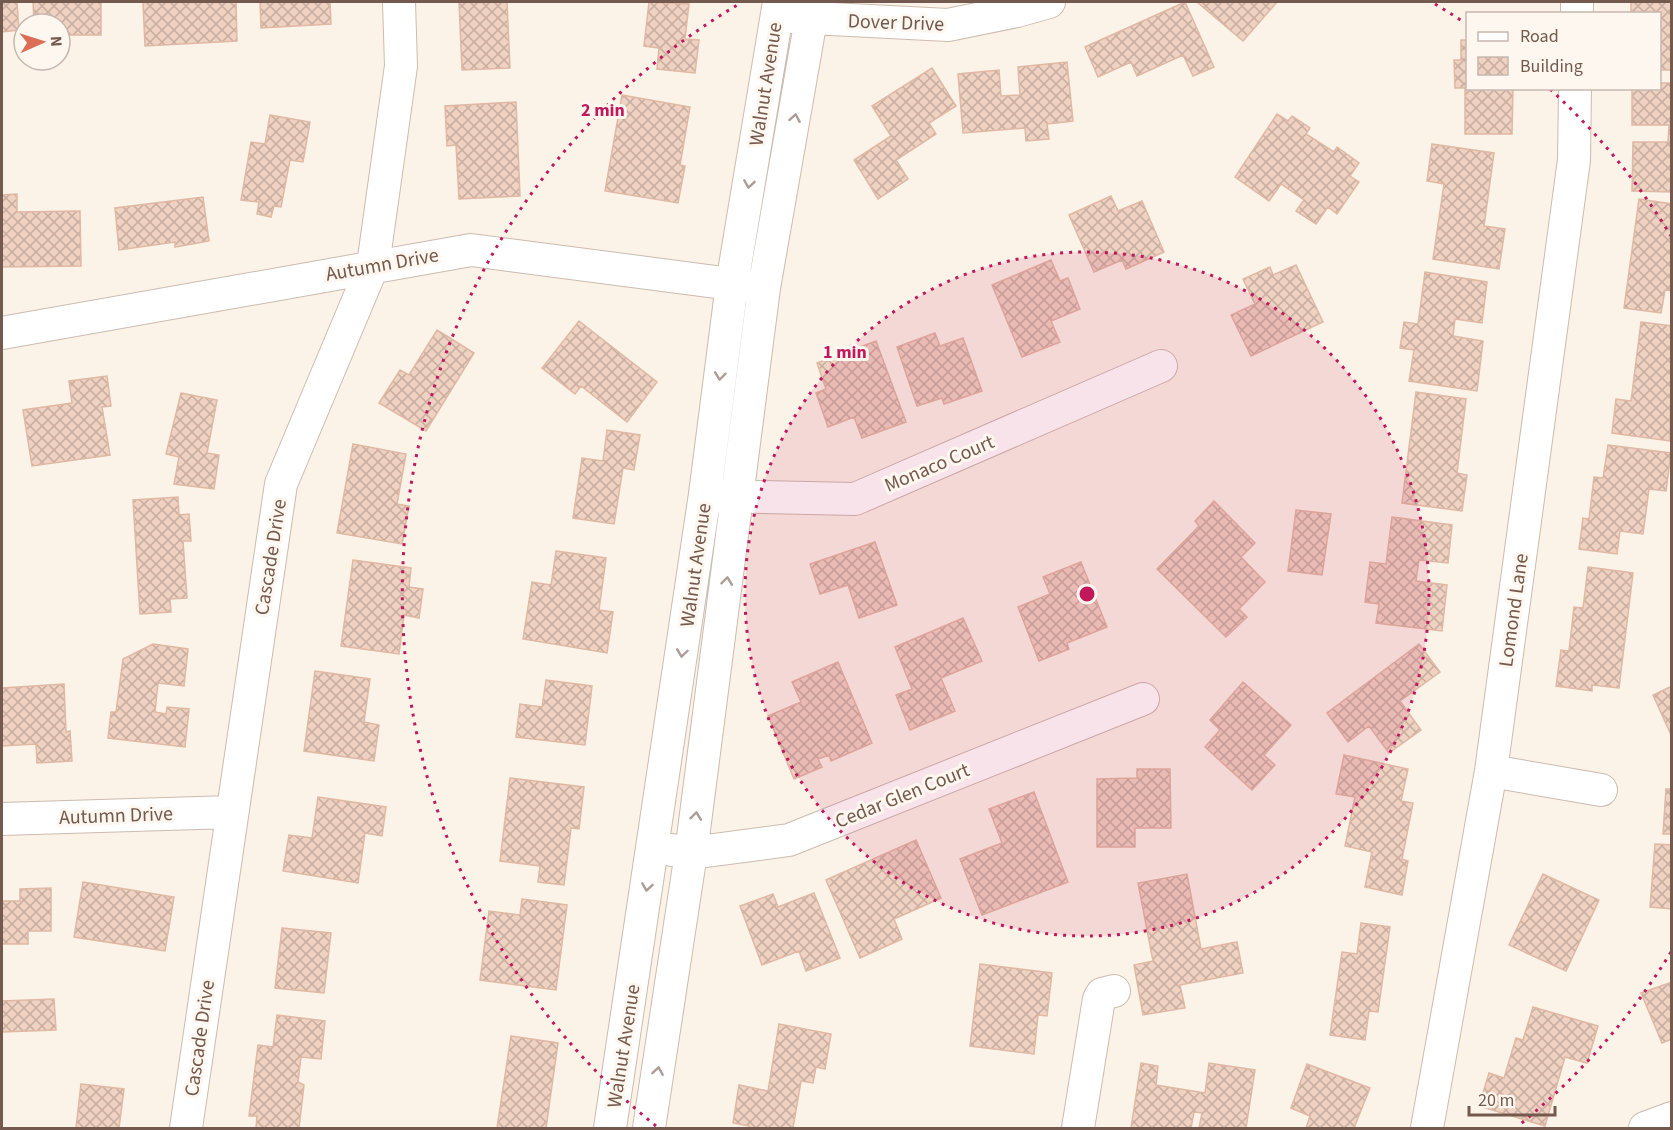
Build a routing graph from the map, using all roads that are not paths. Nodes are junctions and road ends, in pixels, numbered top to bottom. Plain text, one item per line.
1 (399, 2) edge
2 (1049, 2) edge
3 (778, 8) edge
4 (813, 10) edge
5 (1575, 90) edge
6 (373, 265) junction
7 (732, 284) junction
8 (764, 288) junction
9 (2, 333) edge
10 (1161, 366) dead end
11 (705, 494) junction
12 (738, 498) junction
13 (1143, 699) dead end
14 (1491, 771) junction
15 (1601, 790) dead end
16 (231, 812) junction
17 (2, 819) edge
18 (653, 848) junction
19 (692, 853) junction
20 (1114, 991) dead end
21 (1671, 1118) edge
22 (186, 1128) edge
23 (610, 1128) edge
24 (649, 1128) edge
25 (1078, 1128) edge
26 (1427, 1128) edge
27 (1645, 1128) edge

1 - 6 street, Cascade Drive
2 - 4 street, Dover Drive
3 - 4 street, Dover Drive
3 -> 7 street, Walnut Avenue
8 -> 4 street, Walnut Avenue
5 - 14 street, Lomond Lane
6 - 7 street, Autumn Drive
6 - 9 street, Autumn Drive
6 - 16 street, Cascade Drive
7 - 8 street, Autumn Drive
7 -> 11 street, Walnut Avenue
8 - 12 street, Walnut Avenue
10 - 12 street, Monaco Court
11 - 12 street, Monaco Court
11 -> 18 street, Walnut Avenue
19 -> 12 street, Walnut Avenue
13 - 19 street, Cedar Glen Court
14 - 15 street
14 - 26 street, Lomond Lane
16 - 17 street, Autumn Drive
16 - 22 street, Cascade Drive
18 - 19 street, Cedar Glen Court
18 -> 23 street, Walnut Avenue
24 -> 19 street, Walnut Avenue
20 - 25 street
21 - 27 street

